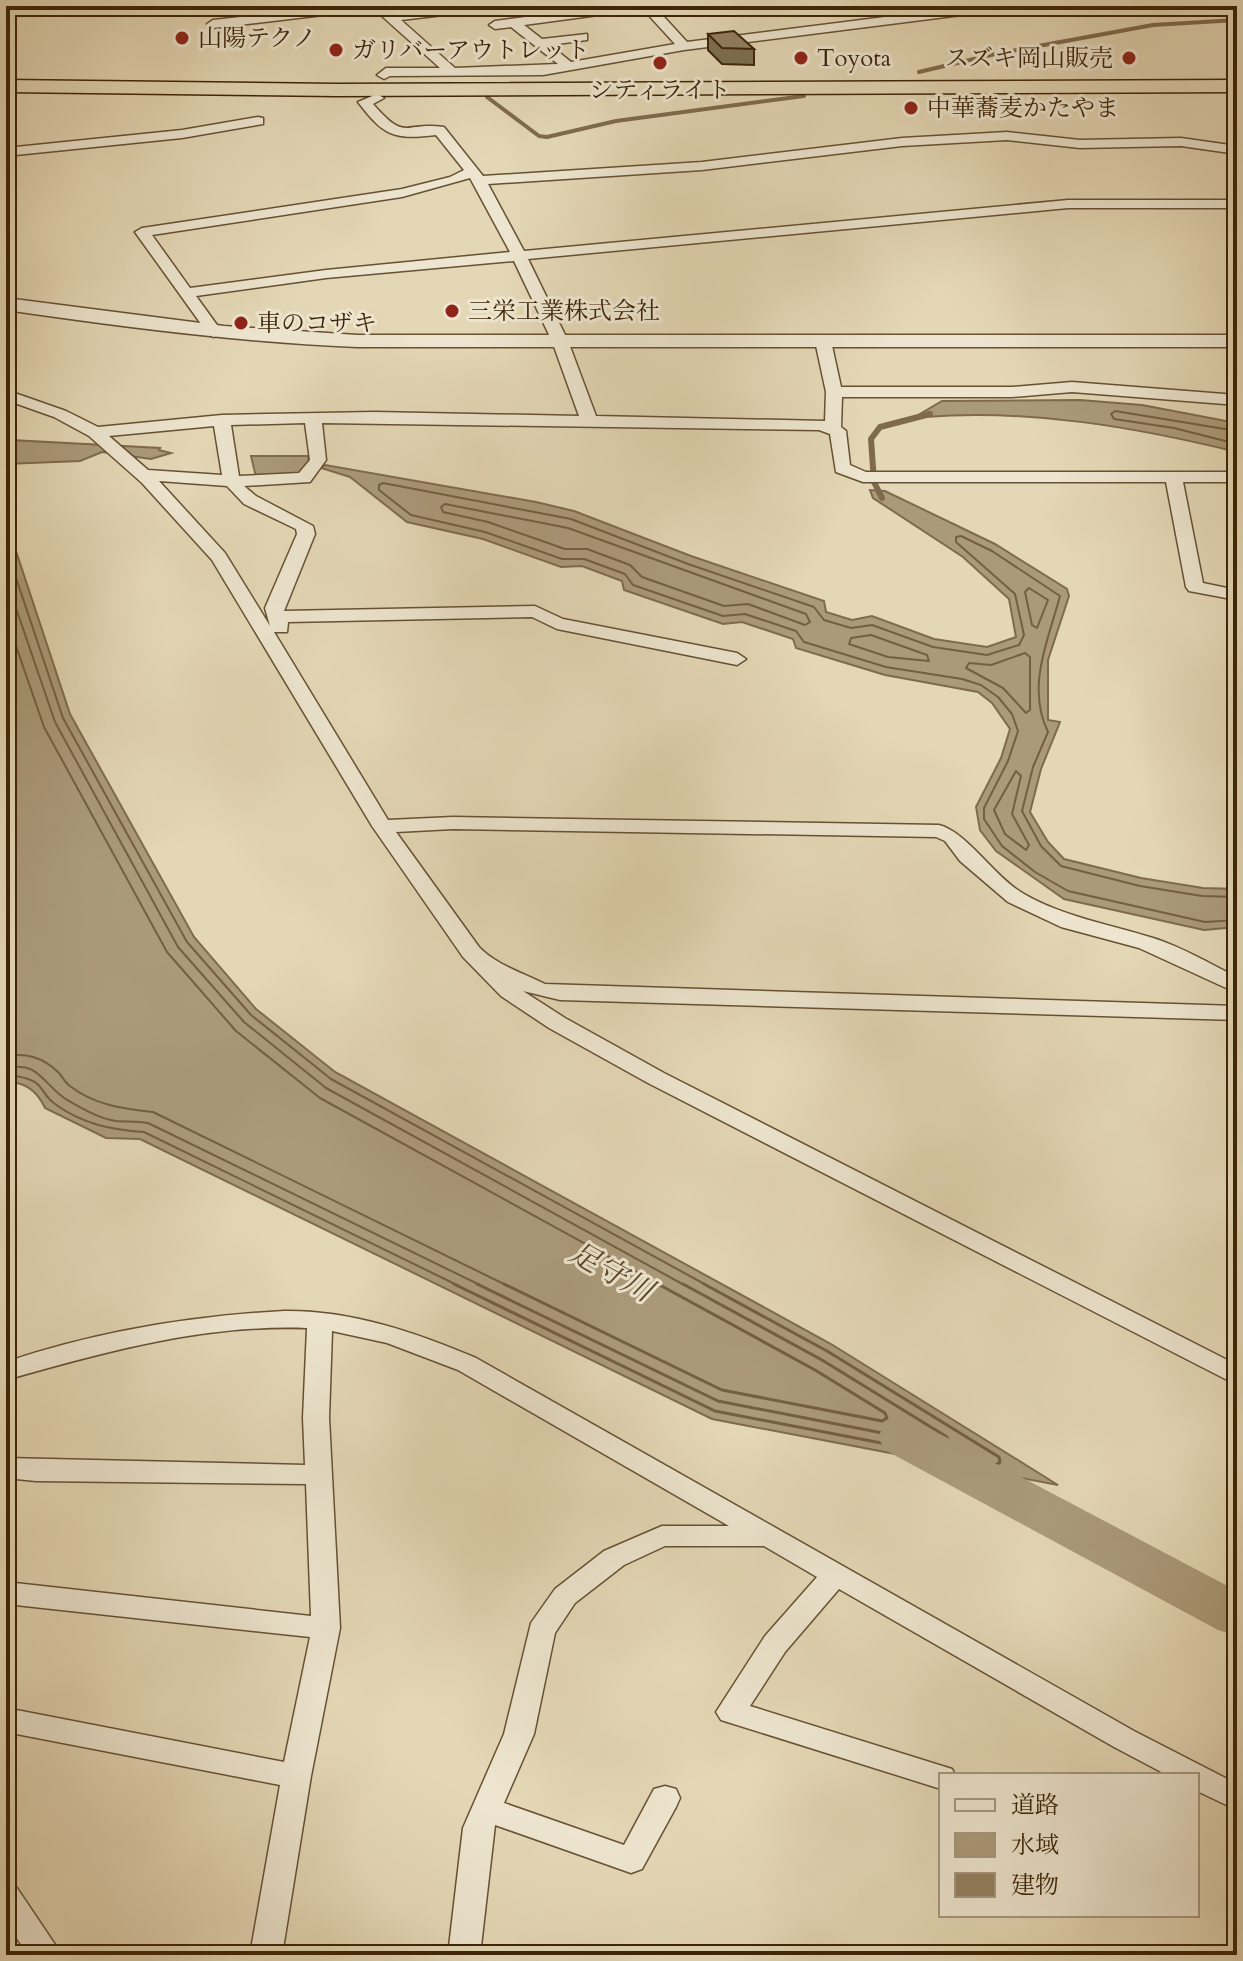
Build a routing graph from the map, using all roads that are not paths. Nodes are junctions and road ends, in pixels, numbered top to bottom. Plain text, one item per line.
1 (277, 6) edge
2 (486, 6) edge
3 (639, 6) edge
4 (647, 6) edge
5 (1001, 6) edge
6 (1237, 7) edge
7 (1214, 8) edge
8 (387, 13) edge
9 (514, 23) junction
10 (495, 25) dead end
11 (231, 34) dead end
12 (583, 37) dead end
13 (539, 43) junction
14 (684, 46) junction
15 (568, 66) junction
16 (6, 70) edge
17 (453, 73) junction
18 (384, 75) dead end
19 (1237, 77) edge
20 (6, 83) edge
21 (330, 86) junction
22 (1237, 86) edge
23 (6, 94) edge
24 (377, 98) dead end
25 (258, 121) dead end
26 (1237, 150) edge
27 (6, 152) edge
28 (476, 176) junction
29 (1237, 204) edge
30 (519, 256) junction
31 (186, 293) junction
32 (6, 304) edge
33 (214, 332) junction
34 (560, 341) junction
35 (823, 341) junction
36 (1237, 341) edge
37 (834, 392) junction
38 (6, 395) edge
39 (1237, 400) edge
40 (313, 419) junction
41 (222, 420) junction
42 (590, 422) junction
43 (833, 428) junction
44 (100, 437) junction
45 (140, 473) junction
46 (1174, 477) junction
47 (1237, 477) edge
48 (230, 481) junction
49 (1237, 595) edge
50 (277, 617) junction
51 (272, 644) junction
52 (737, 659) dead end
53 (382, 826) junction
54 (481, 964) junction
55 (1237, 986) edge
56 (1237, 1013) edge
57 (320, 1320) junction
58 (6, 1371) edge
59 (1237, 1376) edge
60 (6, 1468) edge
61 (319, 1475) junction
62 (767, 1536) junction
63 (837, 1573) junction
64 (6, 1593) edge
65 (326, 1628) junction
66 (6, 1720) edge
67 (1189, 1773) edge
68 (296, 1776) junction
69 (939, 1776) edge
70 (1199, 1778) edge
71 (665, 1798) dead end
72 (1237, 1798) edge
73 (486, 1809) junction
74 (6, 1897) edge
75 (46, 1955) edge
76 (266, 1955) edge
77 (464, 1955) edge

1 - 8 street
2 - 8 street
3 - 9 street
4 - 14 street
5 - 14 street
6 - 7 street
8 - 11 street
8 - 17 street
9 - 10 street
9 - 13 street
12 - 13 street
13 - 15 street
14 - 15 street
15 - 17 street
16 - 21 highway
17 - 18 street
19 - 21 highway
20 - 21 highway
21 - 22 highway
21 - 23 highway
24 - 28 street
25 - 27 street
26 - 28 street
28 - 30 street
28 - 31 street
29 - 30 street
30 - 31 street
30 - 34 street
31 - 33 street
32 - 33 street
33 - 34 street
34 - 35 street
34 - 42 street
35 - 36 street
35 - 37 street
37 - 39 street
37 - 43 street
38 - 44 street
40 - 41 street
40 - 42 street
40 - 48 street
41 - 44 street
41 - 48 street
42 - 43 street
43 - 46 street
44 - 45 street
45 - 48 street
45 - 51 street
46 - 47 street
46 - 49 street
48 - 50 street
50 - 51 street
50 - 52 street
51 - 53 street
53 - 54 street
53 - 55 street
54 - 56 street
54 - 59 street
57 - 58 street
57 - 61 street
57 - 62 street
60 - 61 street
61 - 65 street
62 - 63 street
62 - 73 street
63 - 67 street
63 - 69 street
64 - 65 street
65 - 68 street
66 - 68 street
68 - 76 street
70 - 72 street
71 - 73 street
73 - 77 street
74 - 75 street

